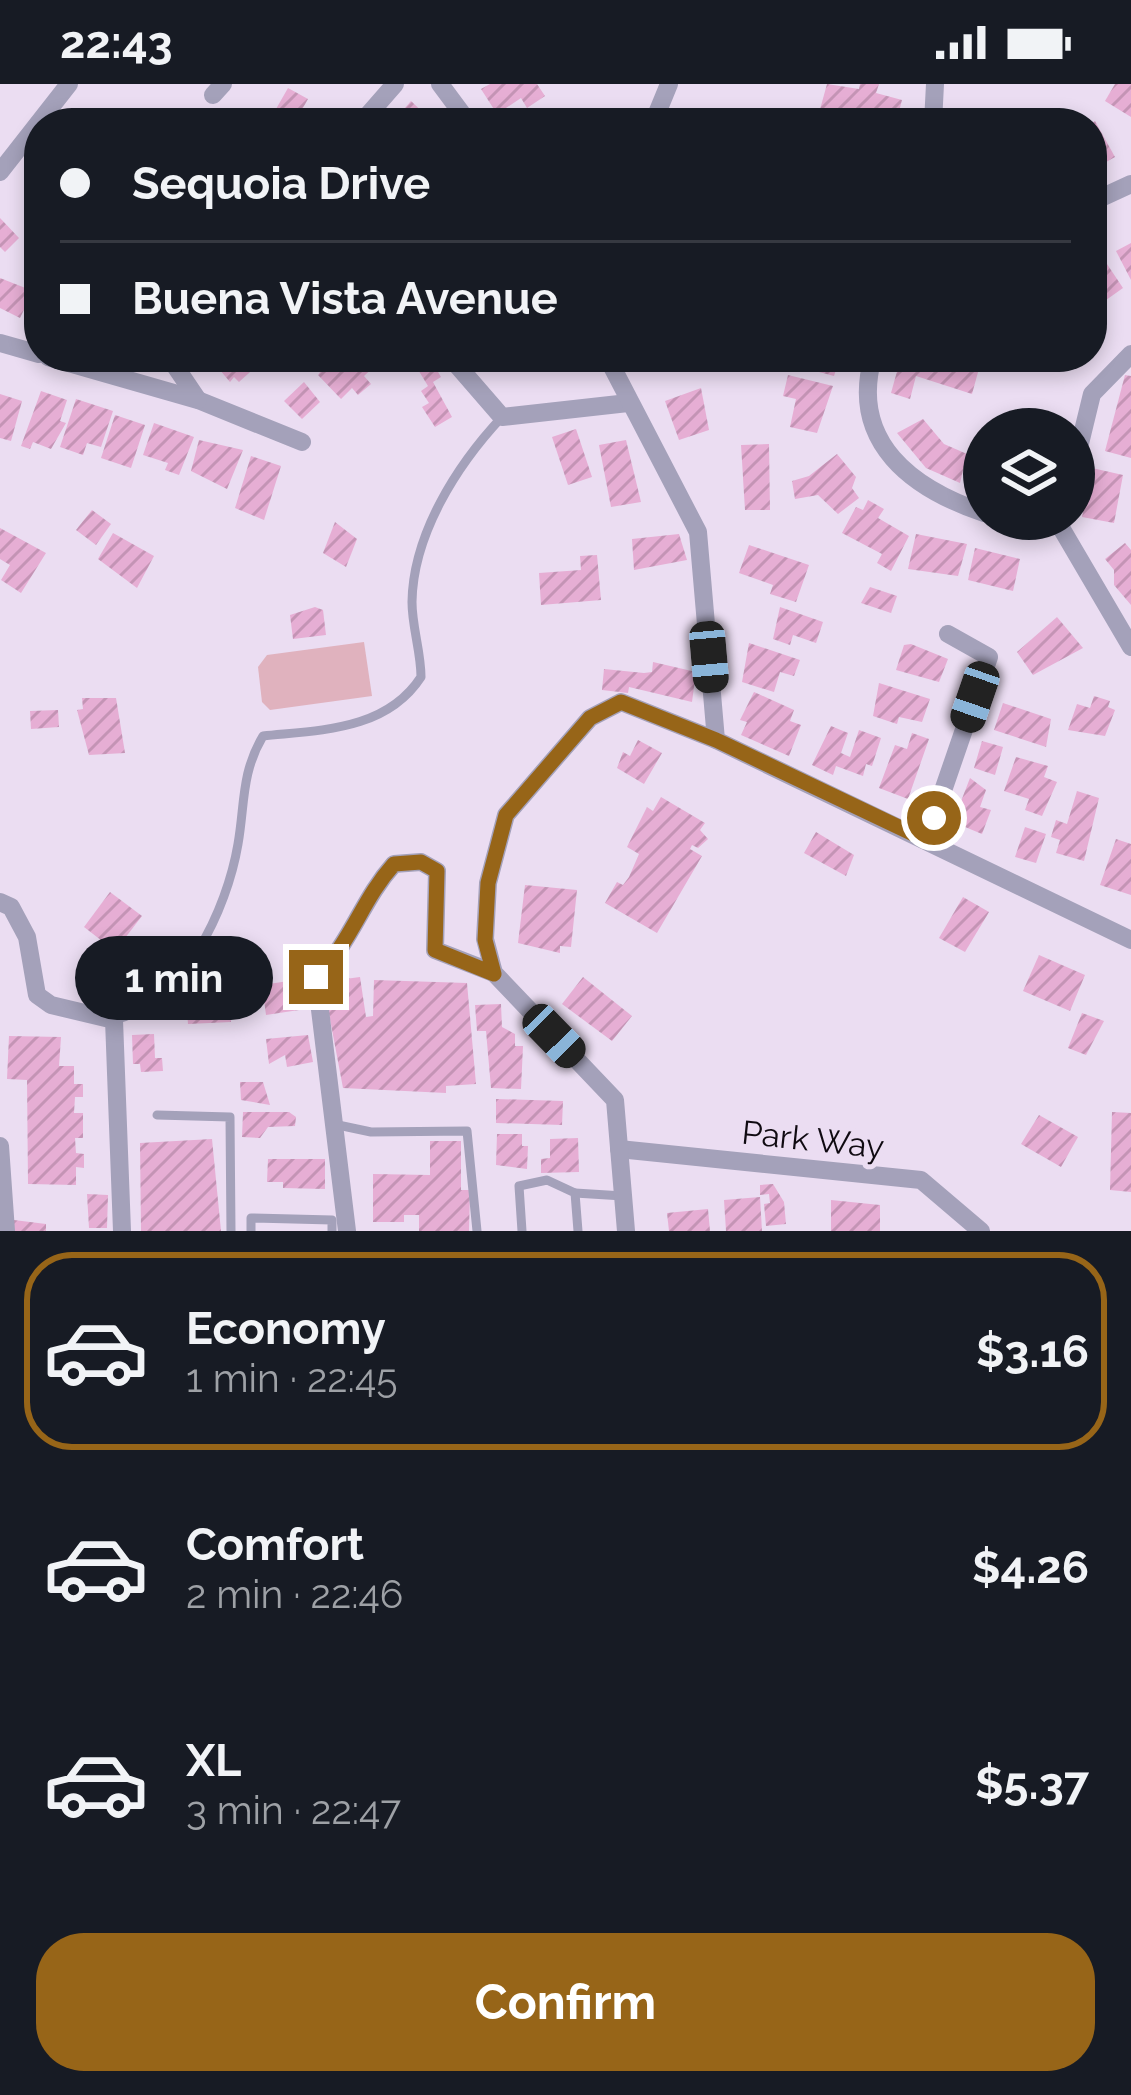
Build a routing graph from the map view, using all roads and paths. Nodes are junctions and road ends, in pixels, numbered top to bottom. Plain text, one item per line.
1 (69, 84) edge
2 (395, 84) edge
3 (50, 108) edge
4 (374, 108) edge
5 (24, 141) edge
6 (0, 172) edge
7 (1131, 354) edge
8 (100, 372) edge
9 (179, 372) edge
10 (463, 372) edge
11 (614, 372) edge
12 (873, 372) edge
13 (198, 400) junction
14 (628, 403) junction
15 (1089, 408) edge
16 (502, 417) junction
17 (302, 442) dead end
18 (963, 506) edge
19 (1071, 540) edge
20 (948, 634) dead end
21 (1131, 646) edge
22 (716, 740) junction
23 (926, 840) junction
24 (0, 902) edge
25 (1131, 940) edge
26 (494, 974) junction
27 (114, 1020) junction
28 (157, 1114) dead end
29 (338, 1125) junction
30 (0, 1146) edge
31 (620, 1149) junction
32 (575, 1193) junction
33 (623, 1196) junction
34 (6, 1231) edge
35 (122, 1231) edge
36 (231, 1231) edge
37 (251, 1231) edge
38 (332, 1231) edge
39 (346, 1231) edge
40 (478, 1231) edge
41 (522, 1231) edge
42 (578, 1231) edge
43 (626, 1231) edge
44 (981, 1231) edge

1 - 3 street
2 - 4 street
5 - 6 street
7 - 15 street
8 - 13 street
9 - 13 street
10 - 16 street
11 - 14 street
12 - 18 street
13 - 17 street
14 - 16 street
14 - 22 street
16 - 27 lane
19 - 21 street
20 - 23 street
22 - 23 street
22 - 26 street
23 - 25 street
24 - 27 street
26 - 29 street
26 - 31 street
27 - 35 street
28 - 36 lane
29 - 39 street
29 - 40 lane
30 - 34 street
31 - 33 street
31 - 44 street, Park Way
32 - 33 lane
32 - 41 lane
32 - 42 lane
33 - 43 street
37 - 38 lane

